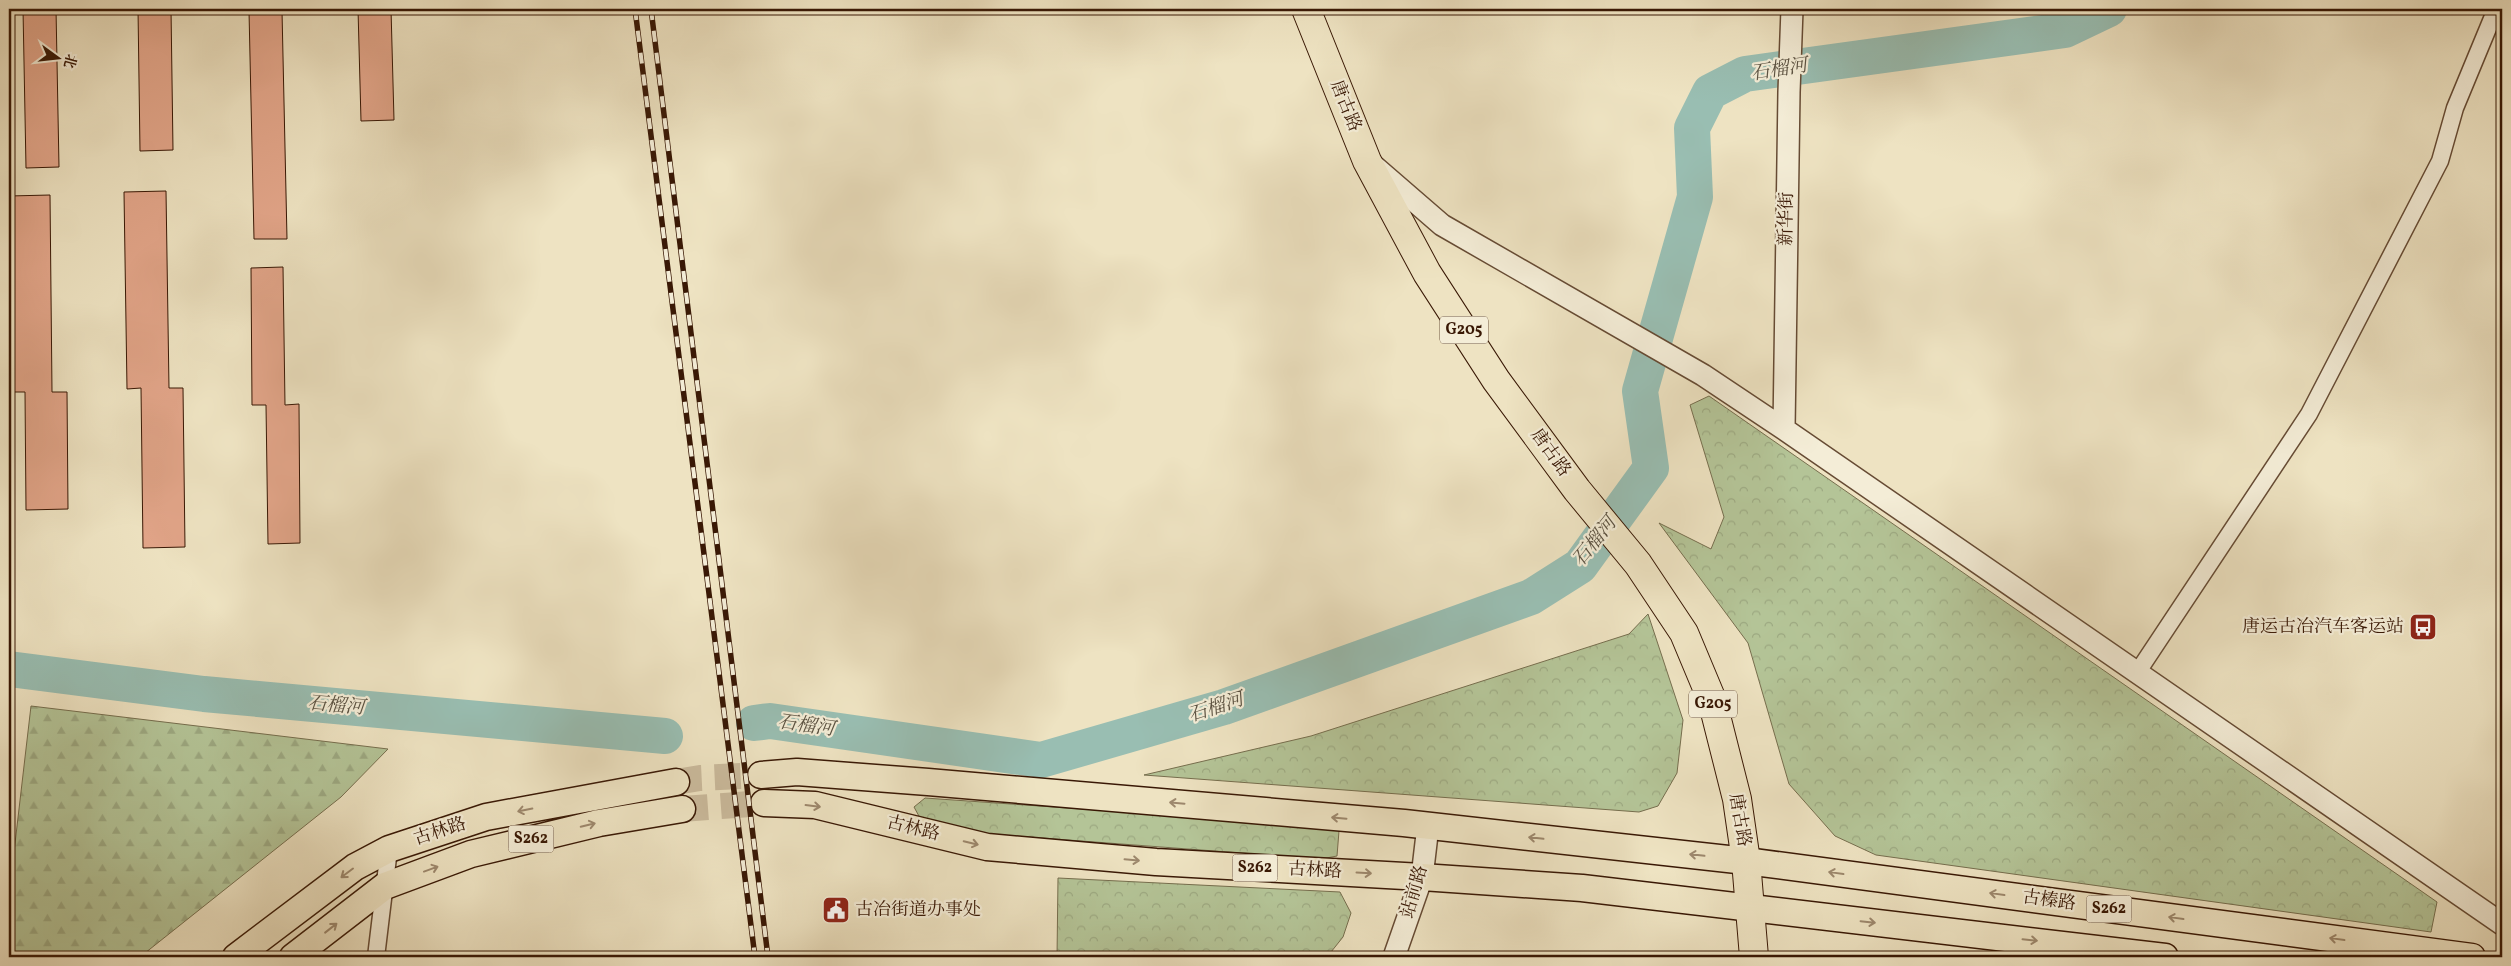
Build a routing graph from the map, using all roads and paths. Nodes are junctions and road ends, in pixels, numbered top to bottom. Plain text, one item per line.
1 (1306, 9) edge
2 (1792, 9) edge
3 (2496, 9) edge
4 (1367, 161) junction
5 (1784, 429) junction
6 (2137, 673) junction
7 (761, 774) tunnel mouth
8 (676, 782) tunnel mouth
9 (764, 803) tunnel mouth
10 (682, 809) tunnel mouth
11 (1428, 826) junction
12 (390, 849) junction
13 (1746, 861) junction
14 (1422, 877) junction
15 (386, 886) junction
16 (1750, 909) junction
17 (2502, 924) edge
18 (236, 957) edge
19 (293, 957) edge
20 (376, 957) edge
21 (1394, 957) edge
22 (1754, 957) edge
23 (2165, 957) edge
24 (2472, 957) edge

1 - 4 highway, 唐古路 / G205
2 - 5 street, 新华街
3 - 6 street
4 - 5 street
4 - 13 highway, 唐古路 / G205
5 - 6 street
6 - 17 street
11 -> 7 main road, S262
8 -> 12 main road, 古林路 / S262
9 -> 14 main road, 古林路 / S262
15 -> 10 main road, 古林路 / S262
13 -> 11 main road, S262
11 - 14 street, 站前路
12 - 15 street
12 -> 18 main road, 古林路 / S262
13 - 16 highway, 唐古路 / G205
24 -> 13 main road, 古榛路 / S262
14 - 16 main road, 古林路 / S262
14 - 21 street, 站前路
19 -> 15 main road, 古林路 / S262
15 - 20 street
16 - 22 highway, G205
16 -> 23 main road, S262

